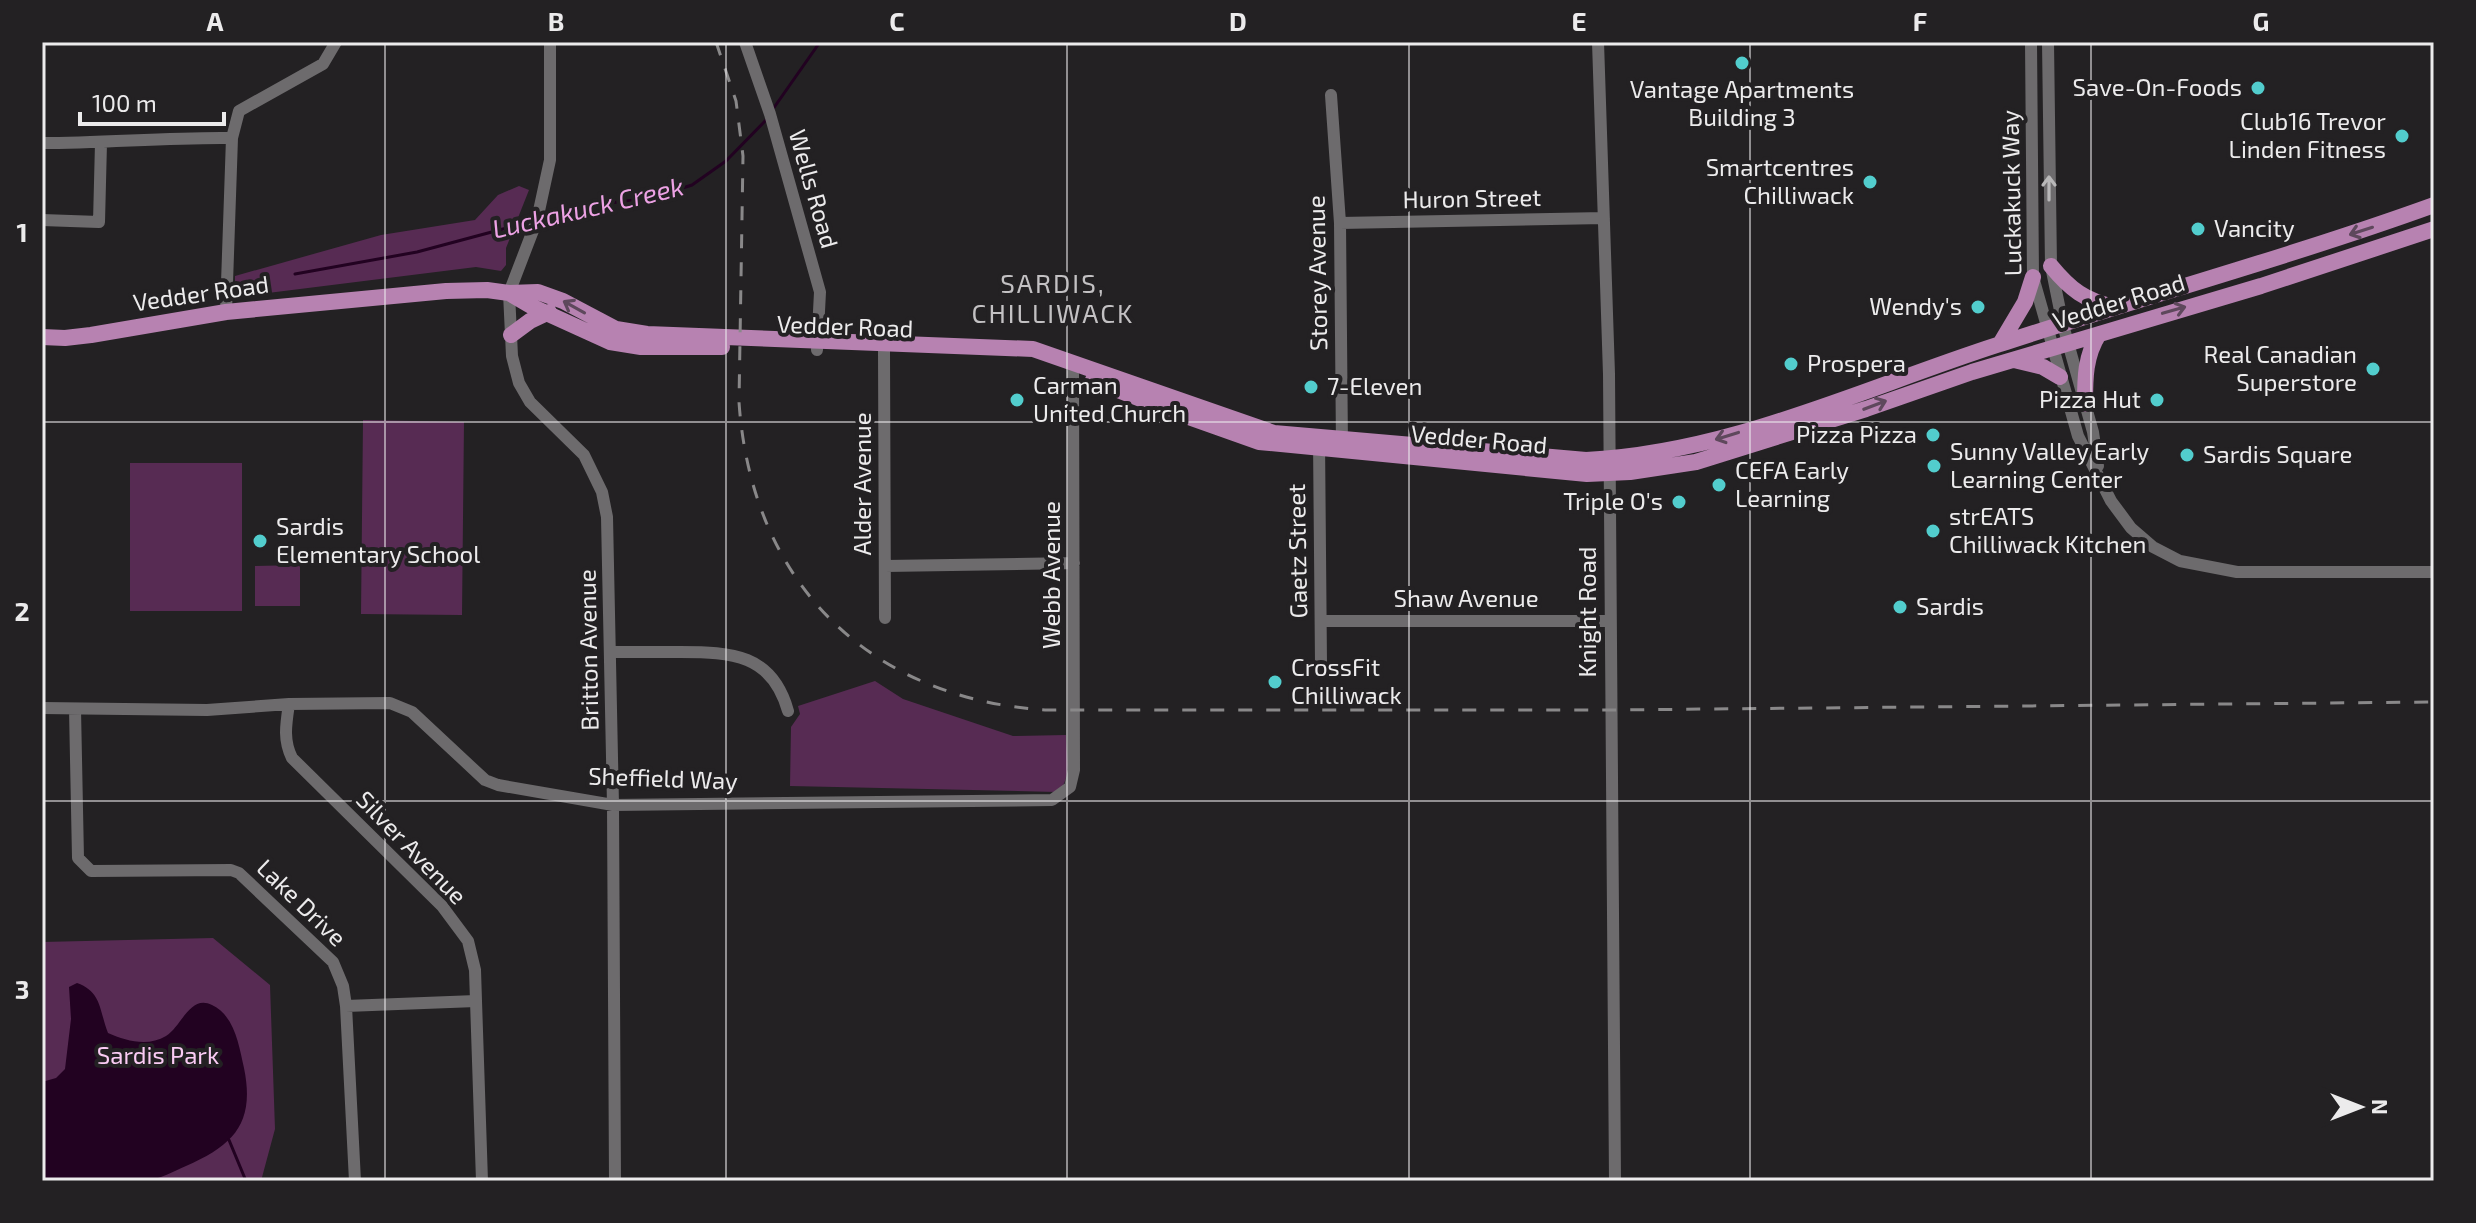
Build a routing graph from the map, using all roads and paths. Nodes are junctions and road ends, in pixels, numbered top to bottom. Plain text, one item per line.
1 (336, 42) edge
2 (550, 42) edge
3 (745, 42) edge
4 (1598, 42) edge
5 (2031, 42) edge
6 (2048, 42) edge
7 (1331, 95) dead end
8 (232, 138) junction
9 (42, 143) edge
10 (101, 143) junction
11 (2434, 205) edge
12 (1604, 218) junction
13 (42, 220) edge
14 (1340, 223) junction
15 (2434, 229) edge
16 (2051, 266) junction
17 (2033, 277) junction
18 (509, 293) junction
19 (2116, 307) junction
20 (226, 312) junction
21 (549, 312) junction
22 (2055, 327) junction
23 (2099, 334) junction
24 (511, 335) junction
25 (42, 337) edge
26 (2000, 344) junction
27 (2060, 345) junction
28 (818, 346) junction
29 (884, 351) junction
30 (2012, 360) junction
31 (1075, 367) junction
32 (2060, 377) junction
33 (2085, 404) junction
34 (1319, 443) junction
35 (1342, 445) junction
36 (1608, 466) junction
37 (2099, 477) junction
38 (1074, 563) junction
39 (885, 566) junction
40 (2434, 572) edge
41 (885, 618) dead end
42 (1321, 621) junction
43 (1610, 621) junction
44 (611, 652) junction
45 (1321, 664) dead end
46 (289, 704) junction
47 (42, 708) edge
48 (75, 709) junction
49 (788, 711) dead end
50 (1070, 787) joint
51 (613, 805) junction
52 (476, 1001) junction
53 (346, 1006) junction
54 (355, 1181) edge
55 (482, 1181) edge
56 (615, 1181) edge
57 (1615, 1181) edge

1 - 8 street
2 - 18 street
3 - 28 street, Wells Road
4 - 12 street, Knight Road
5 - 17 street, Luckakuck Way
16 -> 6 street, Luckakuck Way
7 - 14 street, Storey Avenue
8 - 10 street
8 - 20 street
9 - 10 street
10 - 13 street
11 -> 19 main road, Vedder Road
12 - 14 street, Huron Street
12 - 36 street, Knight Road
14 - 35 street, Storey Avenue
23 -> 15 main road, Vedder Road
16 - 19 main road
16 - 22 street, Luckakuck Way
17 - 22 street, Luckakuck Way
17 - 26 main road
18 - 20 main road, Vedder Road
18 - 21 main road, Vedder Road
18 - 24 street, Britton Avenue
28 -> 18 main road, Vedder Road
19 - 22 main road, Vedder Road
20 - 25 main road, Vedder Road
21 - 24 main road
21 - 28 main road, Vedder Road
22 - 26 main road, Vedder Road
22 - 27 street, Luckakuck Way
23 - 27 main road, Vedder Road
23 - 33 main road
24 - 44 street, Britton Avenue
26 -> 36 main road, Vedder Road
27 - 30 main road, Vedder Road
27 - 32 street, Luckakuck Way
27 - 33 street, Luckakuck Way
28 - 29 main road, Vedder Road
28 - 31 main road, Vedder Road
29 - 31 main road, Vedder Road
29 - 39 street, Alder Avenue
30 - 32 main road
36 -> 30 main road, Vedder Road
31 - 34 main road, Vedder Road
31 - 38 street, Webb Avenue
32 - 37 street, Luckakuck Way
33 - 37 street, Luckakuck Way
34 - 35 main road, Vedder Road
34 - 42 street, Gaetz Street
35 - 36 main road, Vedder Road
36 - 43 street, Knight Road
37 - 40 street, Luckakuck Way
38 - 39 street
38 - 50 street, Webb Avenue
39 - 41 street, Alder Avenue
42 - 43 street, Shaw Avenue
42 - 45 street, Gaetz Street
43 - 57 street, Knight Road
44 - 49 street
44 - 51 street, Britton Avenue
46 - 48 street, Sheffield Way
46 - 51 street, Sheffield Way
46 - 52 street, Silver Avenue
47 - 48 street, Sheffield Way
48 - 53 street, Lake Drive
50 - 51 street, Sheffield Way
51 - 56 street, Britton Avenue
52 - 53 street
52 - 55 street, Silver Avenue
53 - 54 street, Lake Drive

